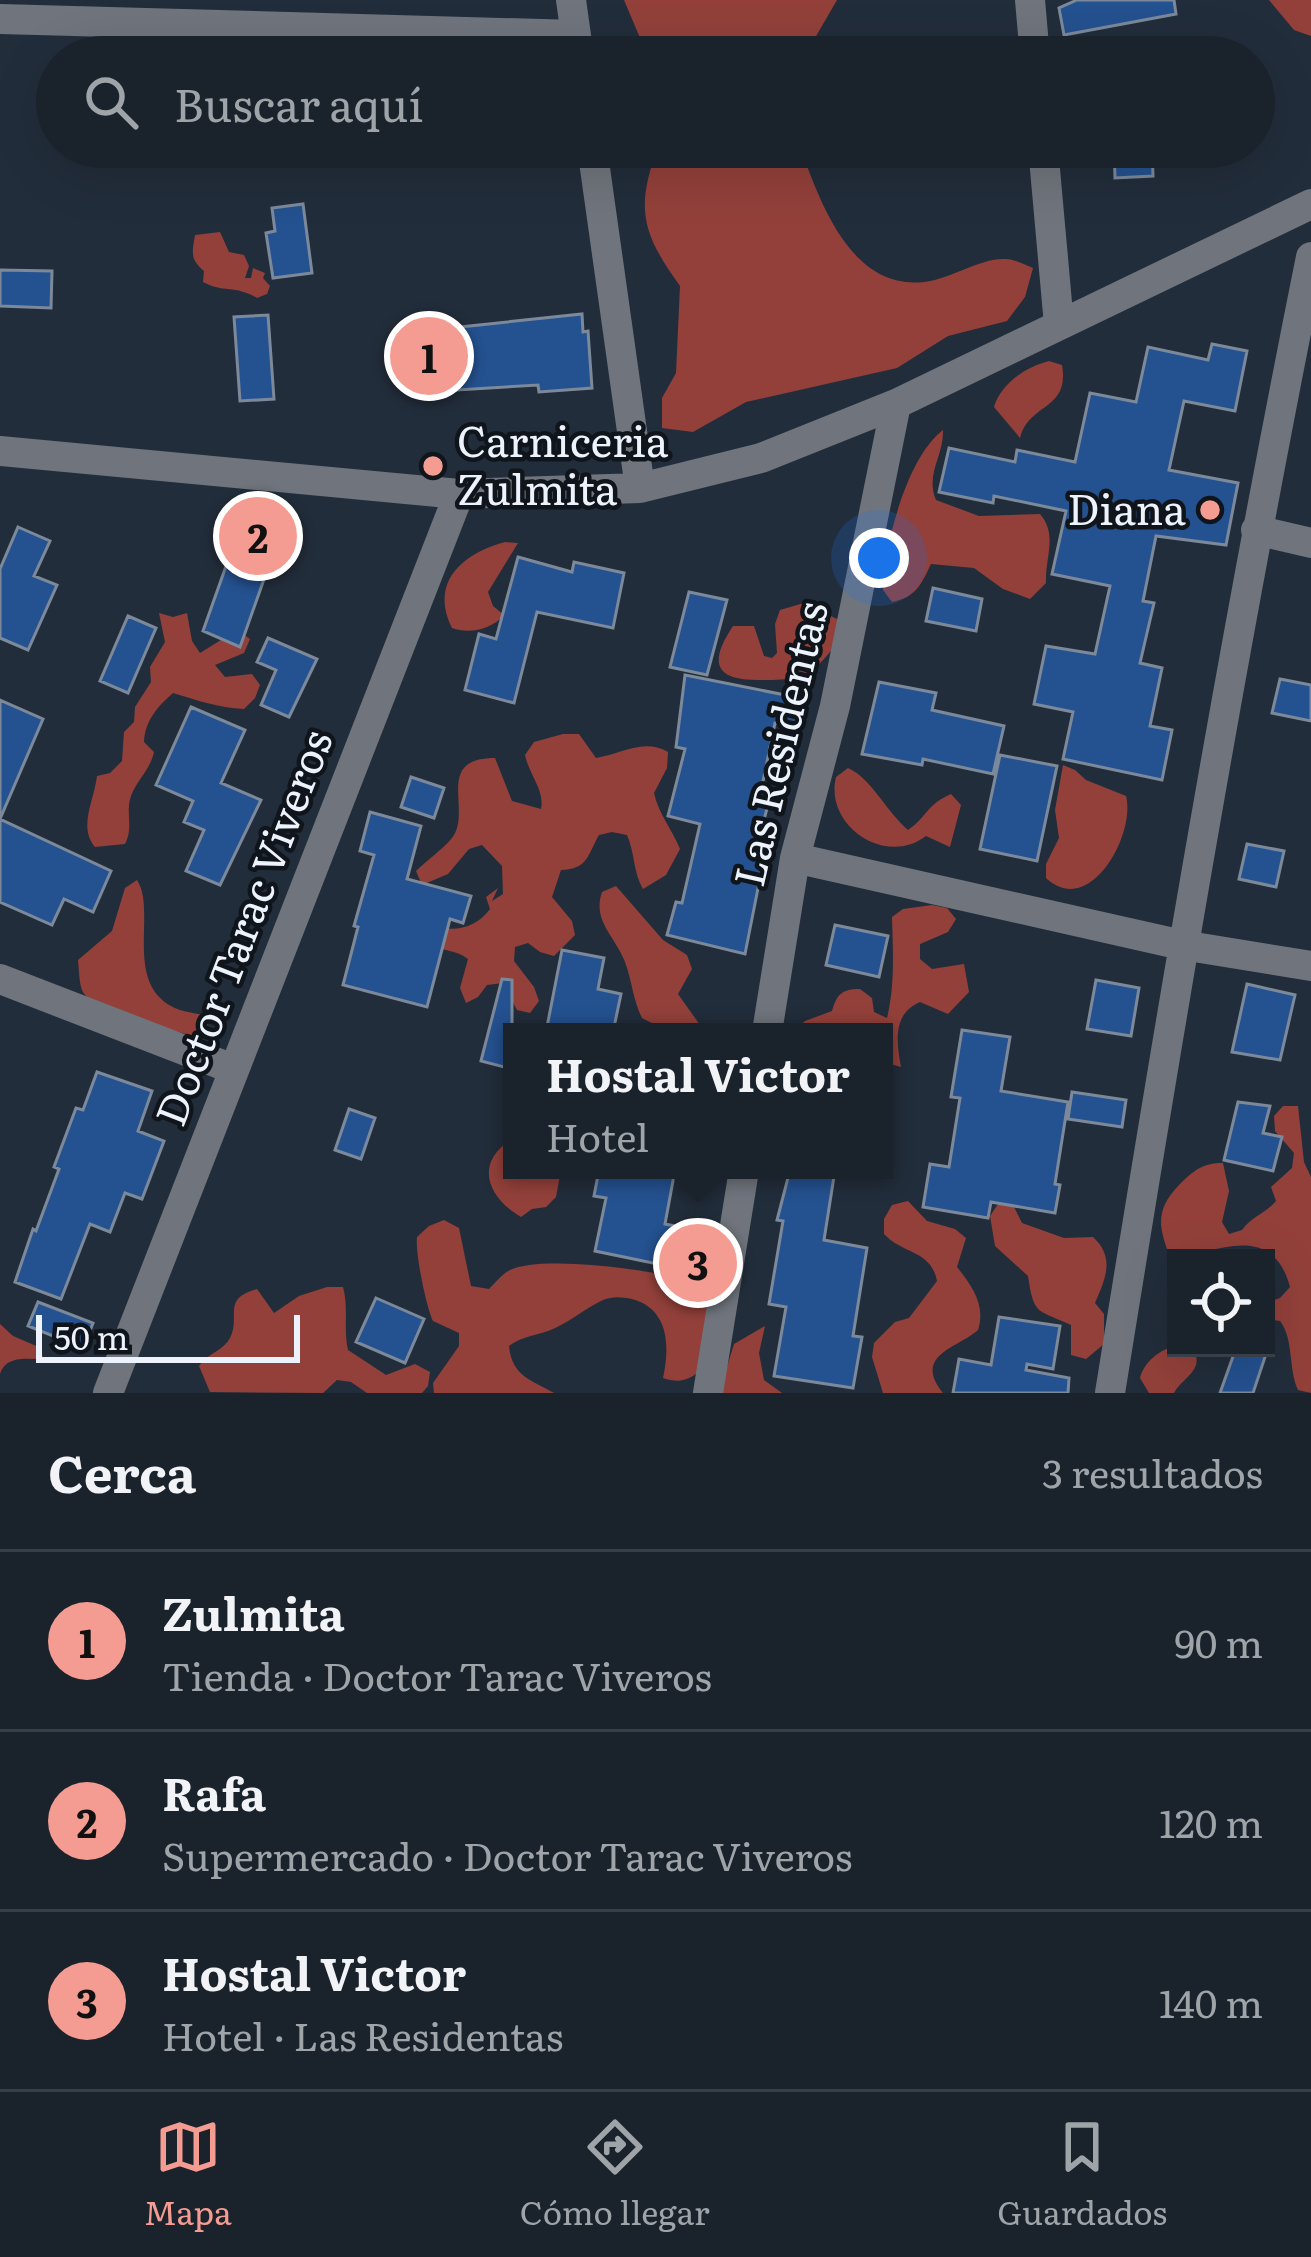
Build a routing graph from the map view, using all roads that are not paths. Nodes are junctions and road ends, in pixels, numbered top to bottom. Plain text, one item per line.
1 (571, 0) edge
2 (1030, 0) edge
3 (0, 19) edge
4 (364, 36) edge
5 (576, 36) edge
6 (1033, 36) edge
7 (595, 168) edge
8 (1045, 168) edge
9 (1311, 204) edge
10 (1311, 257) edge
11 (1059, 325) junction
12 (896, 404) junction
13 (0, 451) edge
14 (640, 488) junction
15 (459, 494) junction
16 (1256, 530) junction
17 (1311, 543) edge
18 (795, 858) junction
19 (1182, 944) junction
20 (1311, 966) edge
21 (0, 979) edge
22 (768, 1023) edge
23 (233, 1069) junction
24 (743, 1179) edge
25 (108, 1393) edge
26 (708, 1393) edge
27 (1110, 1393) edge

1 - 5 street
2 - 6 street
3 - 4 street
7 - 14 street
8 - 11 street
9 - 11 street
10 - 16 street
11 - 12 street
12 - 14 street
12 - 18 street, Las Residentas
13 - 15 street
14 - 15 street
15 - 23 street, Doctor Tarac Viveros
16 - 17 street
16 - 19 street
18 - 19 street
18 - 22 street, Las Residentas
19 - 20 street
19 - 27 street
21 - 23 street
23 - 25 street, Doctor Tarac Viveros
24 - 26 street

